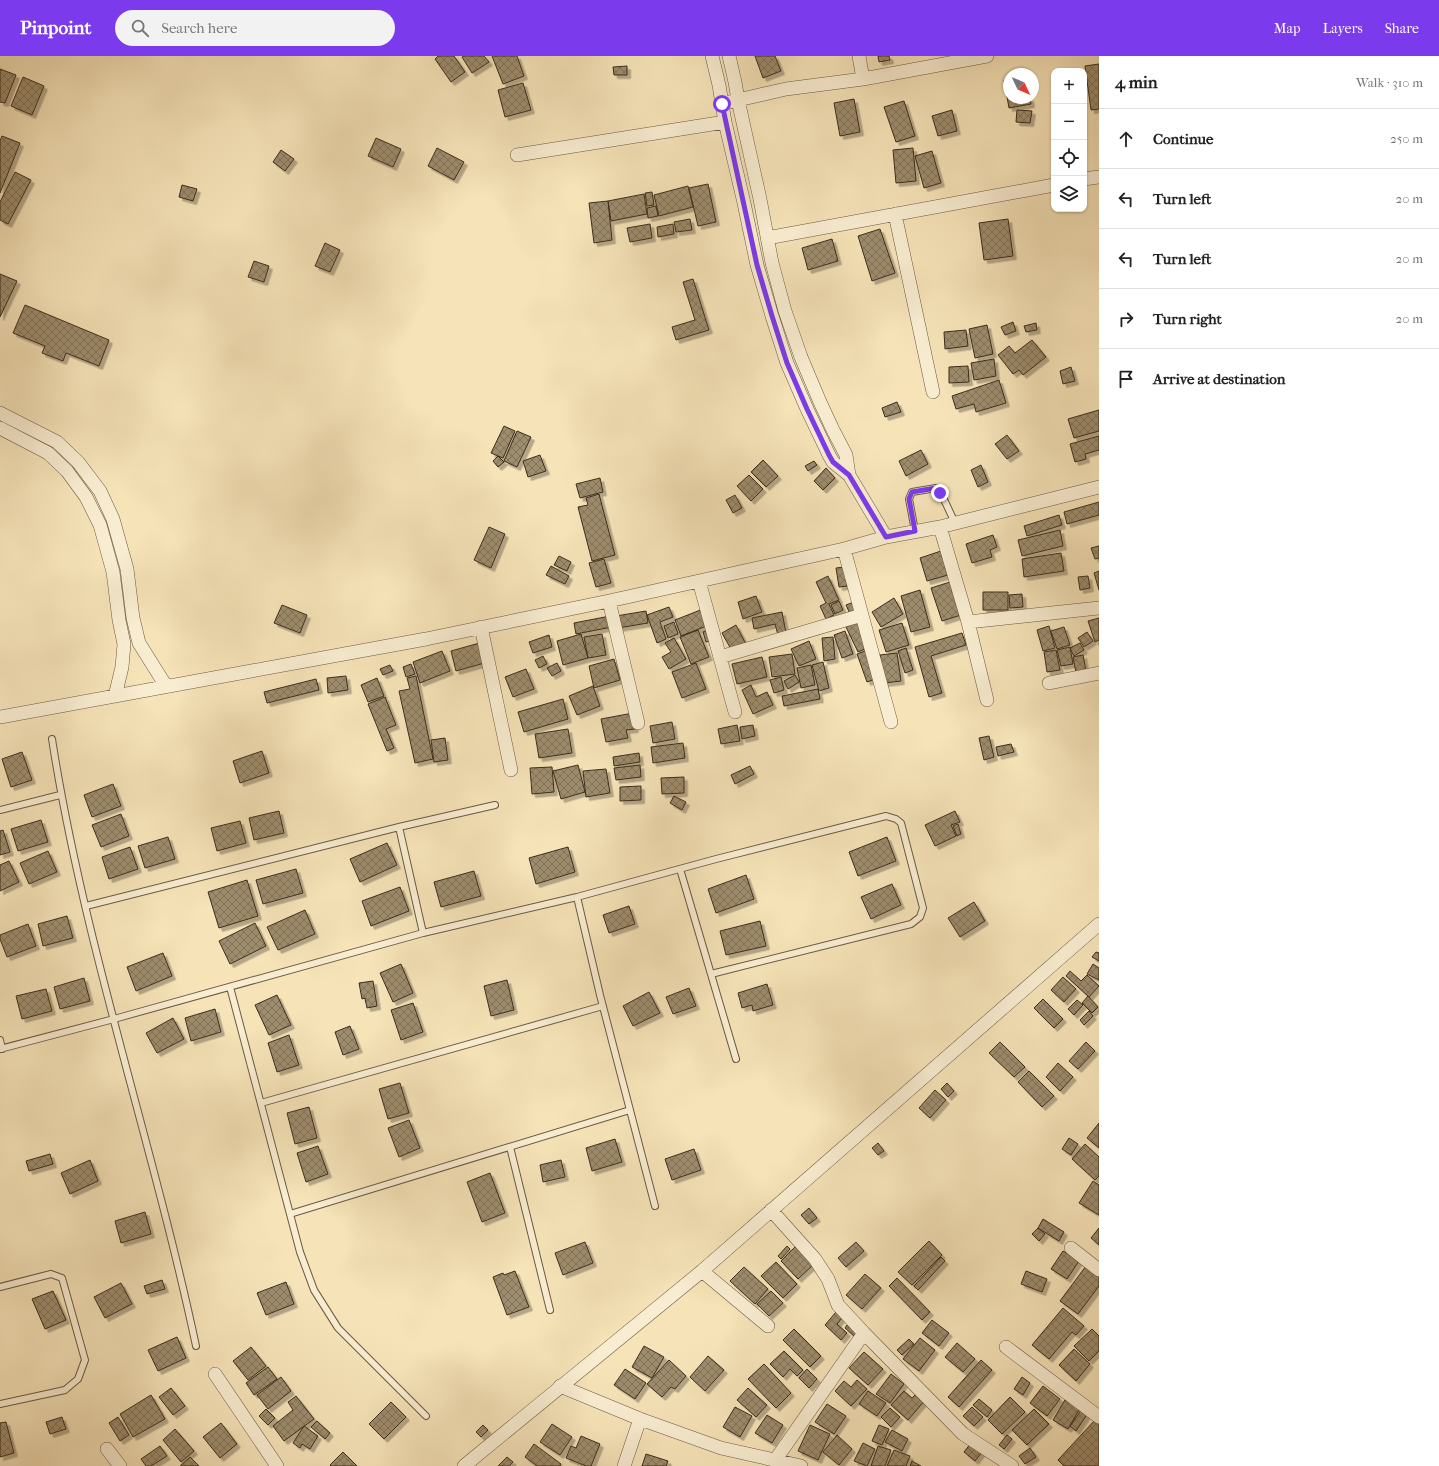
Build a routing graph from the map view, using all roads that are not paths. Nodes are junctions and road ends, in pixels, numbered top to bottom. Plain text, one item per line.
1 (712, 56) edge
2 (728, 56) edge
3 (859, 56) edge
4 (987, 56) edge
5 (863, 79) junction
6 (738, 100) junction
7 (722, 104) junction
8 (725, 122) junction
9 (517, 155) dead end
10 (1099, 177) edge
11 (1087, 179) edge
12 (1051, 186) edge
13 (895, 214) junction
14 (767, 238) junction
15 (933, 392) dead end
16 (0, 412) edge
17 (0, 428) edge
18 (57, 442) junction
19 (48, 453) junction
20 (849, 475) junction
21 (1099, 487) edge
22 (113, 520) junction
23 (955, 523) junction
24 (100, 525) junction
25 (940, 527) junction
26 (915, 531) junction
27 (886, 537) junction
28 (844, 549) junction
29 (699, 581) junction
30 (609, 601) junction
31 (1099, 608) edge
32 (862, 614) junction
33 (968, 622) junction
34 (481, 627) junction
35 (720, 657) junction
36 (1099, 673) edge
37 (1049, 683) dead end
38 (166, 686) junction
39 (115, 696) junction
40 (987, 700) dead end
41 (735, 712) dead end
42 (0, 717) edge
43 (891, 722) dead end
44 (638, 723) dead end
45 (52, 739) dead end
46 (511, 770) dead end
47 (60, 795) junction
48 (495, 804) dead end
49 (0, 810) edge
50 (399, 827) junction
51 (680, 869) junction
52 (577, 897) junction
53 (86, 906) junction
54 (1099, 924) edge
55 (423, 933) junction
56 (711, 974) junction
57 (230, 987) junction
58 (603, 1006) junction
59 (114, 1019) junction
60 (0, 1040) edge
61 (1, 1049) edge
62 (736, 1059) dead end
63 (261, 1103) junction
64 (630, 1110) junction
65 (510, 1147) junction
66 (655, 1206) dead end
67 (771, 1210) junction
68 (290, 1214) junction
69 (1071, 1248) dead end
70 (1099, 1270) edge
71 (702, 1271) junction
72 (0, 1287) edge
73 (550, 1310) dead end
74 (768, 1326) dead end
75 (864, 1332) junction
76 (196, 1346) dead end
77 (1006, 1347) dead end
78 (215, 1374) dead end
79 (560, 1386) junction
80 (0, 1404) edge
81 (426, 1416) dead end
82 (1099, 1417) edge
83 (640, 1419) junction
84 (107, 1449) dead end
85 (776, 1459) junction
86 (120, 1466) edge
87 (276, 1466) edge
88 (464, 1466) edge
89 (624, 1466) edge
90 (801, 1466) edge
91 (1012, 1466) edge

1 - 7 street
2 - 6 street
3 - 5 street
4 - 5 street
5 - 6 street
6 - 7 street
6 - 14 street
7 - 8 street
8 - 9 street
8 - 20 street
10 - 11 street
12 - 13 street
13 - 14 street
13 - 15 street
14 - 20 street
16 - 18 street
17 - 19 street
18 - 19 street
18 - 22 street
19 - 24 street
20 - 27 street
21 - 23 street
22 - 24 street
22 - 38 street
23 - 25 street
23 - 26 lane
24 - 39 street
25 - 26 street
25 - 33 street
26 - 27 street
27 - 28 street
28 - 29 street
28 - 32 street
29 - 30 street
29 - 35 street
30 - 34 street
30 - 44 street
31 - 33 street
32 - 35 street
32 - 43 street
33 - 40 street
34 - 38 street
34 - 46 street
35 - 41 street
36 - 37 street
38 - 39 street
39 - 42 street
45 - 47 lane
47 - 49 lane
47 - 53 lane
48 - 50 lane
50 - 53 lane
50 - 55 lane
51 - 52 lane
51 - 56 lane
51 - 56 lane
52 - 55 lane
52 - 58 lane
53 - 59 lane
54 - 67 street
55 - 57 lane
56 - 62 lane
57 - 59 lane
57 - 63 lane
58 - 63 lane
58 - 64 lane
59 - 61 lane
59 - 76 lane
60 - 61 lane
63 - 68 lane
64 - 65 lane
64 - 66 lane
65 - 68 lane
65 - 73 lane
67 - 71 street
67 - 75 street
68 - 81 lane
69 - 70 street
71 - 74 street
71 - 79 street
72 - 80 lane
75 - 85 street
75 - 91 street
77 - 82 street
78 - 87 street
79 - 83 street
79 - 88 street
83 - 85 street
83 - 89 street
84 - 86 street
85 - 90 street

